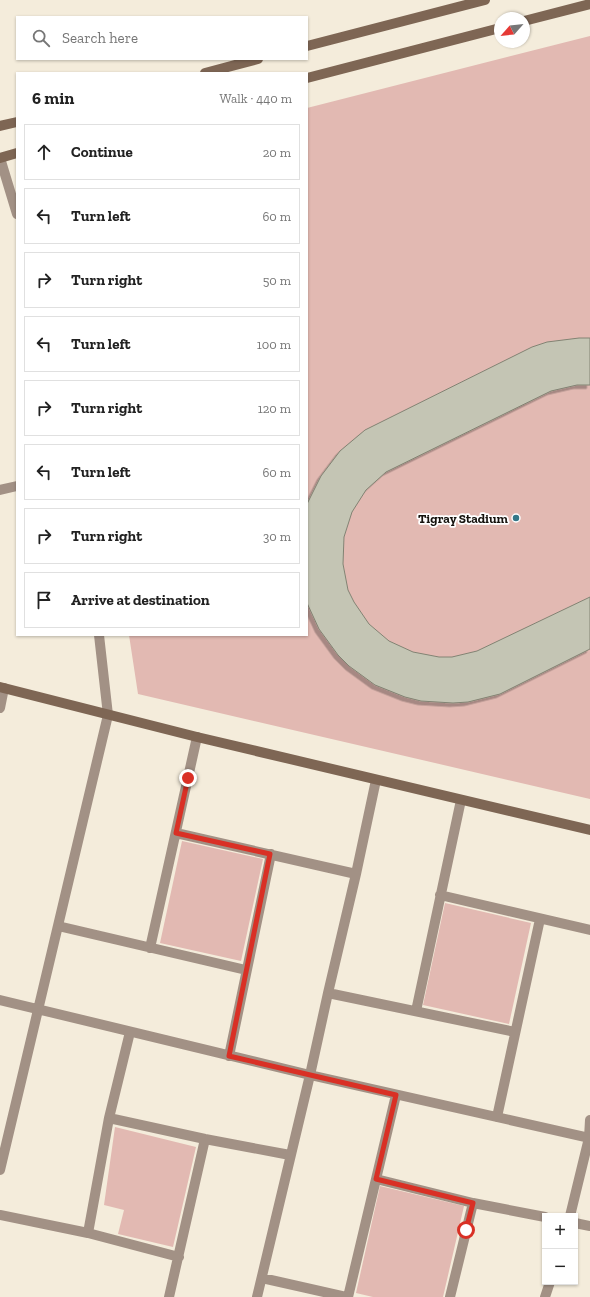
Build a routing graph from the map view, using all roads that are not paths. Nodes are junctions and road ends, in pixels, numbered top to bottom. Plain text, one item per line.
1 (485, 0) edge
2 (590, 4) edge
3 (530, 19) edge
4 (494, 30) edge
5 (308, 46) edge
6 (254, 60) edge
7 (209, 72) edge
8 (308, 78) edge
9 (16, 122) edge
10 (0, 126) edge
11 (16, 153) edge
12 (0, 158) edge
13 (16, 211) edge
14 (16, 486) edge
15 (0, 490) edge
16 (99, 636) edge
17 (2, 687) edge
18 (0, 708) edge
19 (108, 715) junction
20 (197, 738) junction
21 (376, 780) junction
22 (461, 800) junction
23 (590, 830) edge
24 (176, 833) junction
25 (270, 854) junction
26 (356, 874) junction
27 (440, 895) junction
28 (540, 919) junction
29 (58, 926) junction
30 (590, 930) edge
31 (150, 948) junction
32 (246, 970) junction
33 (328, 993) junction
34 (0, 1000) edge
35 (38, 1010) junction
36 (416, 1011) junction
37 (130, 1032) junction
38 (515, 1032) junction
39 (229, 1056) junction
40 (310, 1075) junction
41 (396, 1095) junction
42 (497, 1117) junction
43 (109, 1118) junction
44 (590, 1120) edge
45 (589, 1138) edge
46 (205, 1139) junction
47 (290, 1155) junction
48 (0, 1170) edge
49 (376, 1179) junction
50 (473, 1203) junction
51 (571, 1213) edge
52 (0, 1215) edge
53 (542, 1216) edge
54 (578, 1224) edge
55 (590, 1226) edge
56 (88, 1233) junction
57 (179, 1257) junction
58 (262, 1278) junction
59 (549, 1285) edge
60 (169, 1297) edge
61 (258, 1297) edge
62 (347, 1297) edge
63 (450, 1297) edge
64 (545, 1297) edge

1 - 5 street
2 - 3 street
4 - 8 street
6 - 7 street
9 - 10 street
11 - 12 street
12 - 13 street
14 - 15 street
16 - 19 street
17 - 18 street
17 - 19 street
19 - 20 street
19 - 29 street
20 - 21 street
20 - 24 street
21 - 22 street
21 - 26 street
22 - 23 street
22 - 27 street
24 - 25 street
24 - 31 street
25 - 26 street
25 - 32 street
26 - 33 street
27 - 28 street
27 - 36 street
28 - 30 street
28 - 38 street
29 - 31 street
29 - 35 street
31 - 32 street
32 - 39 street
33 - 36 street
33 - 40 street
34 - 35 street
35 - 37 street
35 - 48 street
36 - 38 street
37 - 39 street
37 - 43 street
38 - 42 street
39 - 40 street
40 - 41 street
40 - 47 street
41 - 42 street
41 - 49 street
42 - 45 street
43 - 46 street
43 - 56 street
44 - 45 street
45 - 51 street
46 - 47 street
46 - 57 street
47 - 58 street
49 - 50 street
49 - 62 street
50 - 53 street
50 - 63 street
52 - 56 street
54 - 55 street
56 - 57 street
57 - 60 street
58 - 61 street
58 - 62 street
59 - 64 street

